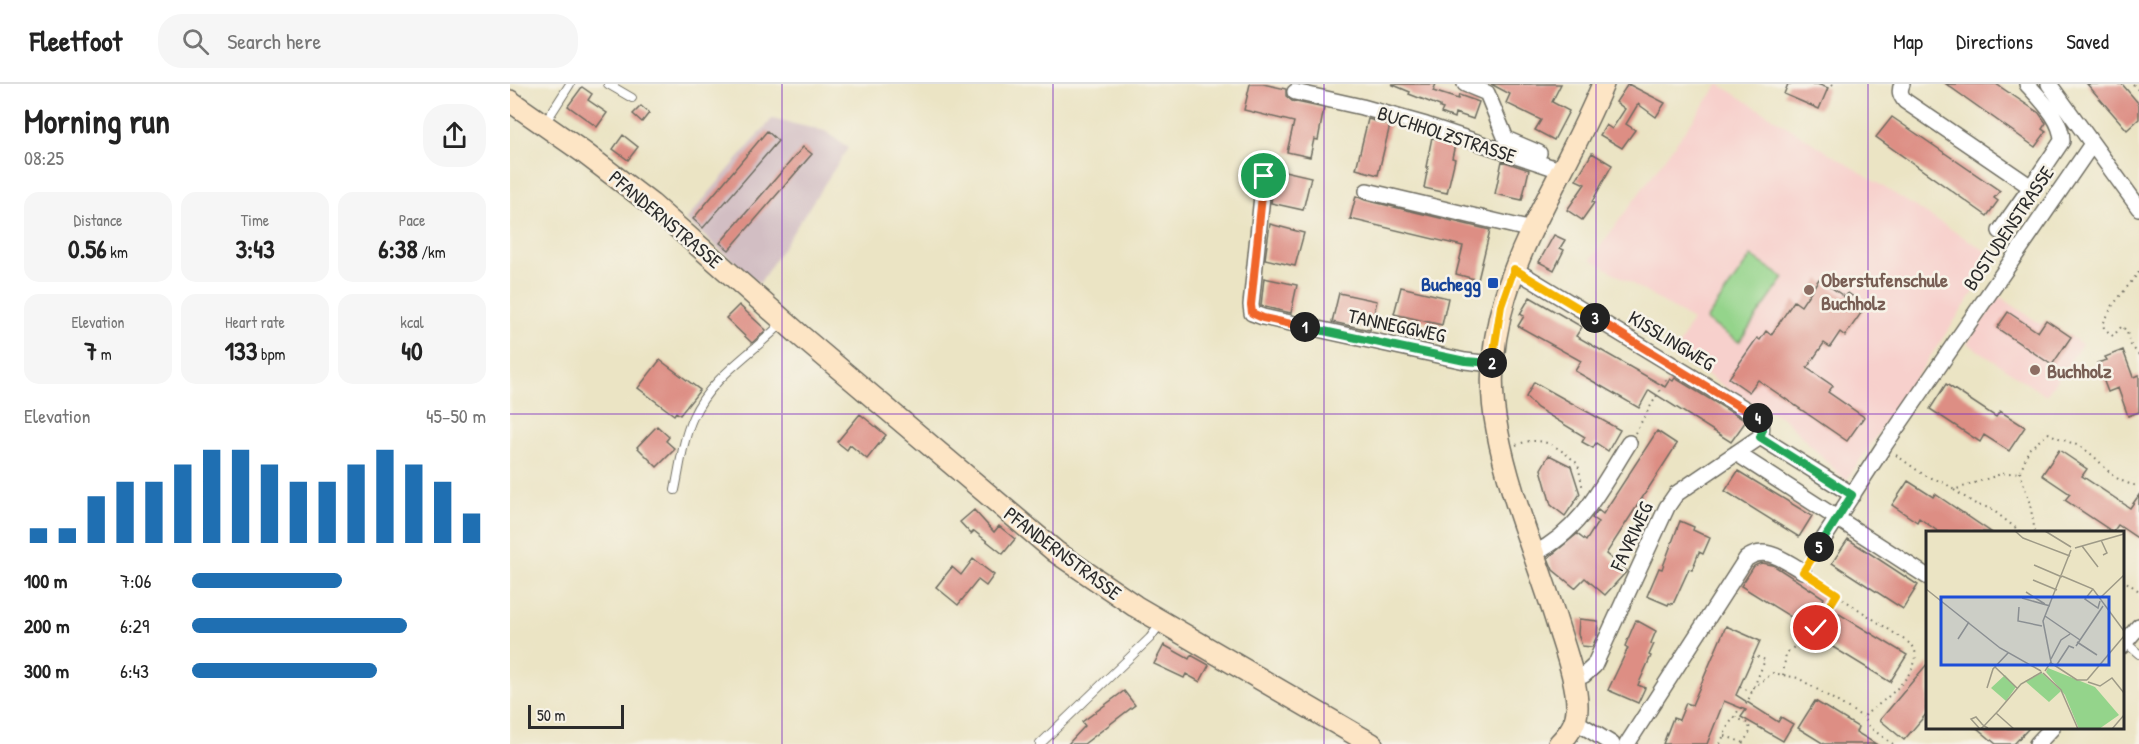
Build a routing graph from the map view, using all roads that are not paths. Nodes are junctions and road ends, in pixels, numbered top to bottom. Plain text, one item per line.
1 (570, 84) edge
2 (608, 84) edge
3 (1465, 84) edge
4 (1603, 84) edge
5 (1902, 84) edge
6 (2027, 84) edge
7 (2055, 86) edge
8 (1295, 92) dead end
9 (632, 98) dead end
10 (510, 101) edge
11 (543, 124) junction
12 (2092, 144) junction
13 (1565, 167) junction
14 (1264, 176) dead end
15 (2031, 187) junction
16 (1367, 191) dead end
17 (2139, 208) edge
18 (1532, 230) junction
19 (2000, 231) dead end
20 (1514, 269) junction
21 (784, 321) junction
22 (1492, 364) junction
23 (1760, 437) junction
24 (1629, 443) road end
25 (1736, 453) junction
26 (675, 490) dead end
27 (1852, 495) junction
28 (1838, 518) junction
29 (1815, 552) dead end
30 (1535, 553) junction
31 (1803, 572) road end
32 (1926, 576) edge
33 (1161, 622) junction
34 (2139, 627) edge
35 (2124, 644) edge
36 (2139, 654) edge
37 (1572, 680) junction
38 (1575, 721) junction
39 (2051, 729) edge
40 (1040, 744) edge
41 (1372, 744) edge
42 (1559, 744) edge
43 (1612, 744) edge
44 (1627, 744) edge
45 (2037, 744) edge

1 - 11 lane
2 - 9 lane
3 - 13 street
4 - 13 main road
5 - 15 street
6 - 15 street
7 - 12 street
8 - 13 street, BUCHHOLZSTRASSE
10 - 11 main road, PFANDERNSTRASSE
11 - 21 main road, PFANDERNSTRASSE
12 - 17 street
12 - 27 street, BOSTUDENSTRASSE
13 - 18 main road
14 - 22 street, TANNEGGWEG
15 - 19 street
16 - 18 street
18 - 20 main road
20 - 22 main road
20 - 23 street, KISSLINGWEG
21 - 26 lane
21 - 33 main road, PFANDERNSTRASSE
22 - 30 main road
23 - 25 street, FAVRIWEG
23 - 27 street
24 - 30 street
25 - 28 street
25 - 37 street, FAVRIWEG
27 - 28 street, BOSTUDENSTRASSE
28 - 29 street, BOSTUDENSTRASSE
28 - 32 street
30 - 37 main road
31 - 44 street
33 - 40 lane
33 - 41 main road, PFANDERNSTRASSE
34 - 35 street
35 - 36 lane
37 - 38 main road
38 - 42 main road
38 - 43 street
39 - 45 street

